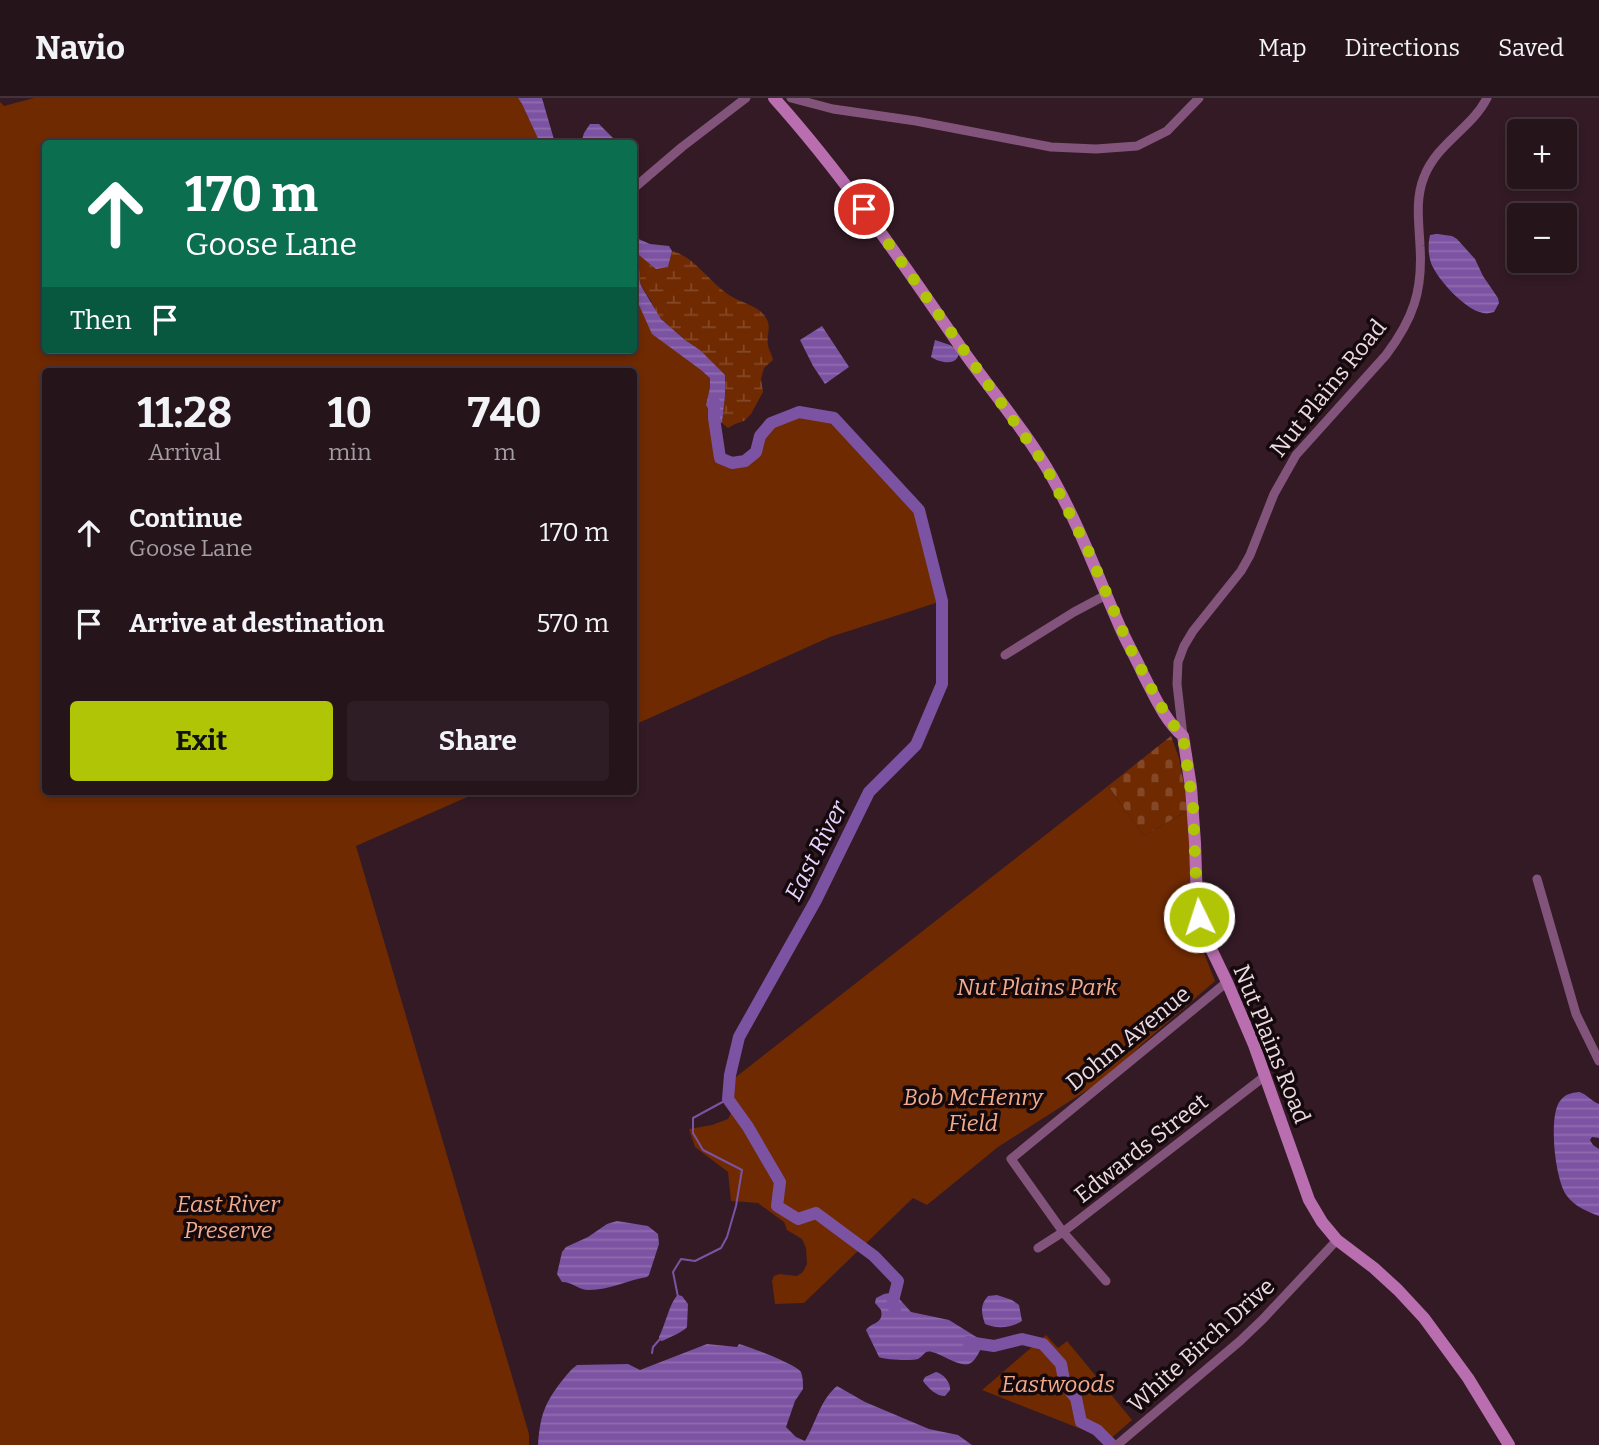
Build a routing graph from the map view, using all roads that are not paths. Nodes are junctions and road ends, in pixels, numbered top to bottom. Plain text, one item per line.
1 (746, 98) edge
2 (774, 98) edge
3 (791, 98) edge
4 (1199, 98) edge
5 (1487, 98) edge
6 (637, 185) edge
7 (1106, 595) junction
8 (1005, 654) dead end
9 (1183, 736) junction
10 (1537, 879) dead end
11 (1227, 982) junction
12 (1599, 1061) edge
13 (1265, 1076) junction
14 (1063, 1232) junction
15 (1337, 1240) junction
16 (1038, 1248) dead end
17 (1105, 1281) dead end
18 (1121, 1442) edge
19 (1510, 1445) edge

1 - 6 street
2 - 7 street
3 - 4 street
5 - 9 street, Nut Plains Road
7 - 8 street
7 - 9 street
9 - 11 street, Nut Plains Road
10 - 12 street
11 - 13 street, Nut Plains Road
11 - 14 street, Dohm Avenue
13 - 14 street, Edwards Street
13 - 15 street, Nut Plains Road
14 - 16 street, Edwards Street
14 - 17 street, Dohm Avenue
15 - 18 street, White Birch Drive
15 - 19 street, Nut Plains Road

